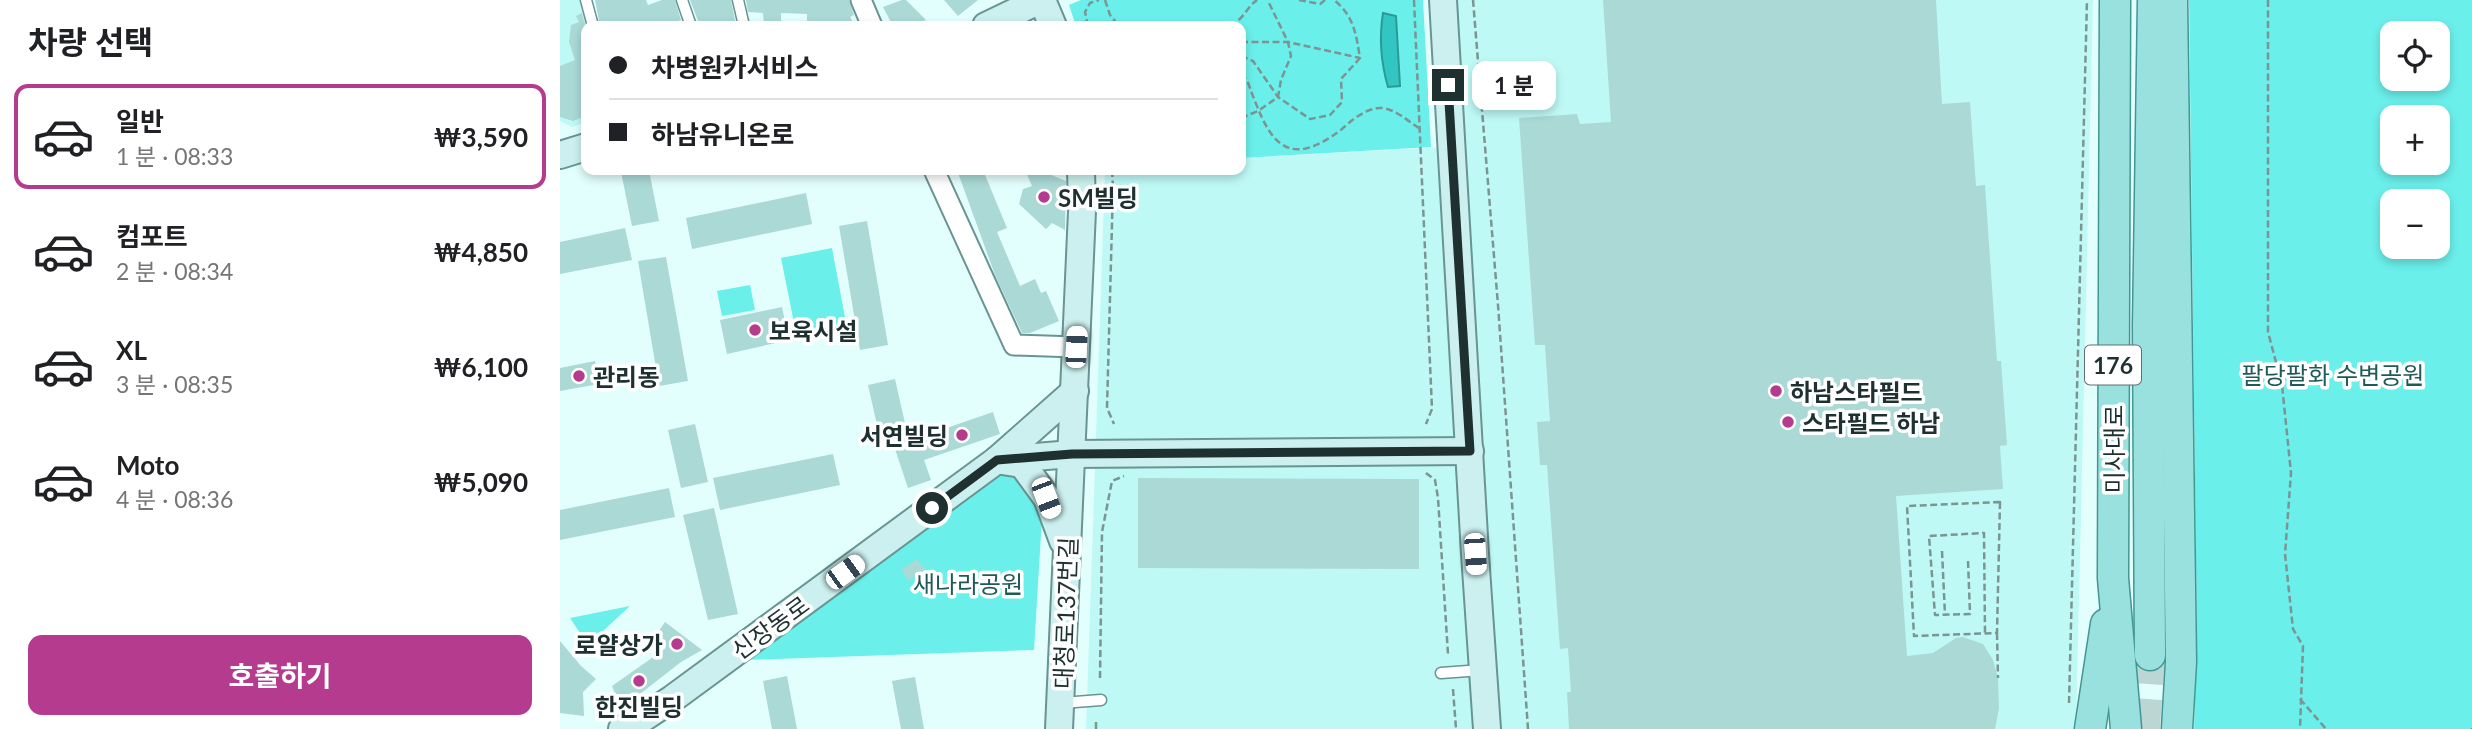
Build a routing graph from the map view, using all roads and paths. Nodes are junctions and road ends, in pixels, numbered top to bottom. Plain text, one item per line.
1 (586, 0) edge
2 (682, 0) edge
3 (738, 0) edge
4 (861, 0) edge
5 (1041, 0) edge
6 (1099, 0) edge
7 (1105, 0) edge
8 (1257, 0) edge
9 (1270, 0) edge
10 (1299, 0) edge
11 (1325, 0) edge
12 (1334, 0) edge
13 (1414, 0) edge
14 (1443, 0) edge
15 (1473, 0) edge
16 (2087, 0) edge
17 (2115, 0) edge
18 (2153, 0) edge
19 (2172, 0) edge
20 (2268, 0) edge
21 (592, 21) edge
22 (690, 21) edge
23 (743, 21) edge
24 (870, 21) edge
25 (997, 21) edge
26 (1051, 21) edge
27 (1087, 21) edge
28 (1113, 21) edge
29 (1239, 21) edge
30 (1246, 42) edge
31 (1288, 42) junction
32 (1246, 58) edge
33 (1360, 58) junction
34 (1246, 79) edge
35 (1278, 97) junction
36 (1258, 111) junction
37 (1246, 116) edge
38 (1422, 130) dead end
39 (581, 148) edge
40 (560, 154) edge
41 (936, 175) edge
42 (1081, 175) edge
43 (1112, 175) edge
44 (1076, 347) junction
45 (1074, 391) junction
46 (1114, 424) dead end
47 (1426, 424) dead end
48 (1470, 451) junction
49 (1072, 454) junction
50 (997, 460) junction
51 (1121, 477) dead end
52 (1435, 480) dead end
53 (1942, 551) dead end
54 (1068, 555) junction
55 (1968, 561) dead end
56 (2113, 578) junction
57 (1945, 615) junction
58 (1997, 633) junction
59 (1985, 634) junction
60 (1448, 654) dead end
61 (2150, 655) tunnel mouth
62 (1483, 670) junction
63 (1441, 673) dead end
64 (1100, 678) dead end
65 (1998, 678) dead end
66 (1453, 689) dead end
67 (2300, 699) junction
68 (1101, 700) dead end
69 (1061, 703) junction
70 (2069, 704) dead end
71 (1096, 719) dead end
72 (622, 729) edge
73 (1059, 729) edge
74 (1096, 729) edge
75 (1456, 729) edge
76 (1487, 729) edge
77 (1528, 729) edge
78 (2090, 729) edge
79 (2126, 729) edge
80 (2177, 729) edge
81 (2300, 729) edge
82 (2326, 729) edge

1 - 21 lane
2 - 22 lane
3 - 23 lane
4 - 24 street
5 - 25 main road
5 - 26 main road
6 - 27 path
7 - 28 path
8 - 29 path
9 - 31 path
10 - 11 path
12 - 33 path
13 - 47 path
14 - 48 main road
15 - 77 path
16 - 70 path
17 - 56 main road, 미사대로 / 176
18 - 61 main road
19 - 80 main road
20 - 67 path
30 - 31 path
31 - 33 path
31 - 35 path
32 - 35 path
33 - 35 path
34 - 36 path
35 - 36 path
36 - 37 path
36 - 38 path
39 - 40 main road
41 - 44 street
42 - 44 main road
43 - 46 path
44 - 45 main road
45 - 49 main road
45 - 50 main road, 신장동로
48 - 49 main road
48 - 62 main road
49 - 50 main road
49 - 54 main road, 대청로137번길
50 - 54 main road
50 - 72 main road, 신장동로
51 - 64 path
52 - 60 path
53 - 57 path
54 - 69 main road, 대청로137번길
55 - 57 path
56 - 78 main road
56 - 79 main road, 미사대로 / 176
57 - 59 path
58 - 59 path
58 - 59 path
58 - 65 path
62 - 63 lane
62 - 76 main road
66 - 75 path
67 - 81 path
67 - 82 path
68 - 69 lane
69 - 73 main road, 대청로137번길
71 - 74 path

